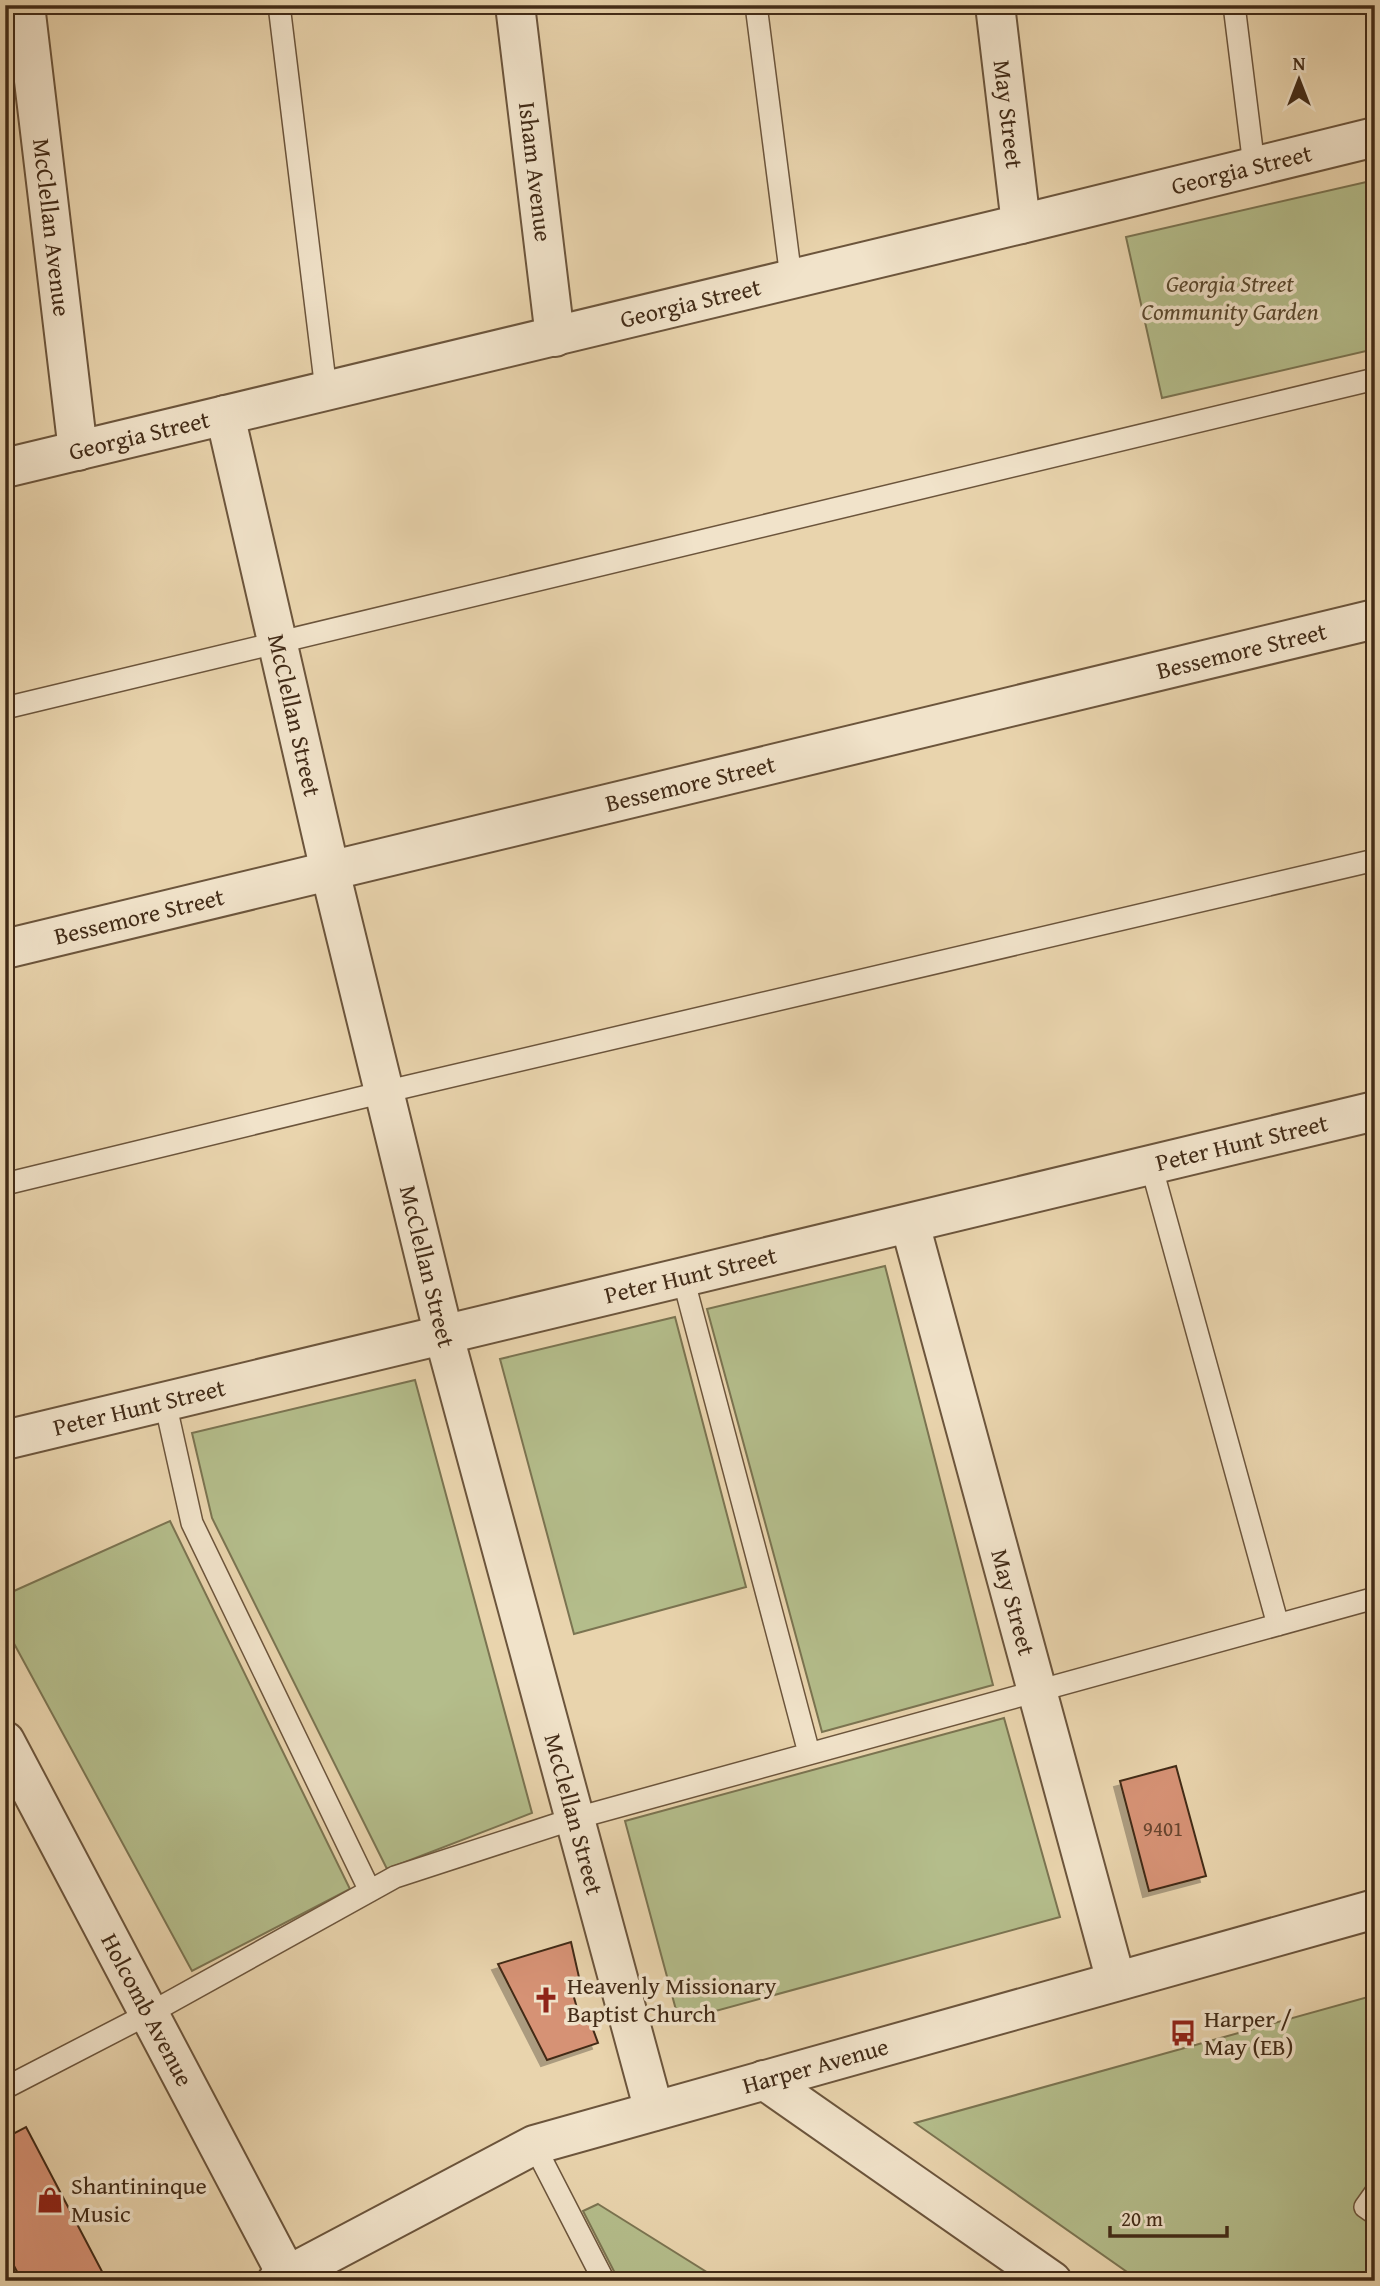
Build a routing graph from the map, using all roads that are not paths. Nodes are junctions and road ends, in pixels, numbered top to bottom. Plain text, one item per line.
1 (25, 5) edge
2 (279, 5) edge
3 (515, 5) edge
4 (756, 5) edge
5 (995, 5) edge
6 (1234, 5) edge
7 (1375, 137) edge
8 (1254, 166) junction
9 (1021, 225) junction
10 (791, 278) junction
11 (555, 337) junction
12 (1375, 379) edge
13 (326, 390) junction
14 (225, 415) junction
15 (78, 451) junction
16 (5, 468) edge
17 (1375, 619) edge
18 (278, 643) junction
19 (5, 708) edge
20 (1375, 860) edge
21 (330, 871) junction
22 (5, 949) edge
23 (384, 1091) junction
24 (1375, 1111) edge
25 (1151, 1165) junction
26 (5, 1184) edge
27 (910, 1223) junction
28 (683, 1278) junction
29 (444, 1336) junction
30 (165, 1402) junction
31 (5, 1440) edge
32 (1375, 1598) edge
33 (1278, 1625) junction
34 (1037, 1691) junction
35 (5, 1741) edge
36 (809, 1753) junction
37 (573, 1819) junction
38 (370, 1891) junction
39 (1375, 1909) edge
40 (1116, 1981) junction
41 (150, 2013) junction
42 (764, 2080) junction
43 (5, 2088) edge
44 (654, 2111) junction
45 (534, 2146) junction
46 (1375, 2193) edge
47 (1375, 2214) edge
48 (285, 2279) edge
49 (604, 2281) edge
50 (1052, 2281) edge

1 - 15 street, McClellan Avenue
2 - 13 lane
3 - 11 street, Isham Avenue
4 - 10 lane
5 - 9 street, May Street
6 - 8 lane
7 - 8 street, Georgia Street
8 - 9 street, Georgia Street
9 - 10 street, Georgia Street
10 - 11 street, Georgia Street
11 - 13 street, Georgia Street
12 - 18 lane
13 - 14 street, Georgia Street
14 - 15 street, Georgia Street
14 - 18 street, McClellan Street
15 - 16 street, Georgia Street
17 - 21 street, Bessemore Street
18 - 19 lane
18 - 21 street, McClellan Street
20 - 23 lane
21 - 22 street, Bessemore Street
21 - 23 street, McClellan Street
23 - 26 lane
23 - 29 street, McClellan Street
24 - 25 street, Peter Hunt Street
25 - 27 street, Peter Hunt Street
25 - 33 lane
27 - 28 street, Peter Hunt Street
27 - 34 street, May Street
28 - 29 street, Peter Hunt Street
28 - 36 lane
29 - 30 street, Peter Hunt Street
29 - 37 street, McClellan Street
30 - 31 street, Peter Hunt Street
30 - 38 lane
32 - 33 lane
33 - 34 lane
34 - 36 lane
34 - 40 street, May Street
35 - 41 street, Holcomb Avenue
36 - 37 lane
37 - 38 lane
37 - 44 street, McClellan Street
38 - 41 lane
39 - 40 street, Harper Avenue
40 - 42 street, Harper Avenue
41 - 43 lane
41 - 48 street, Holcomb Avenue
42 - 44 street, Harper Avenue
42 - 50 street
44 - 45 street, Harper Avenue
45 - 48 street, Harper Avenue
45 - 49 lane
46 - 47 lane

